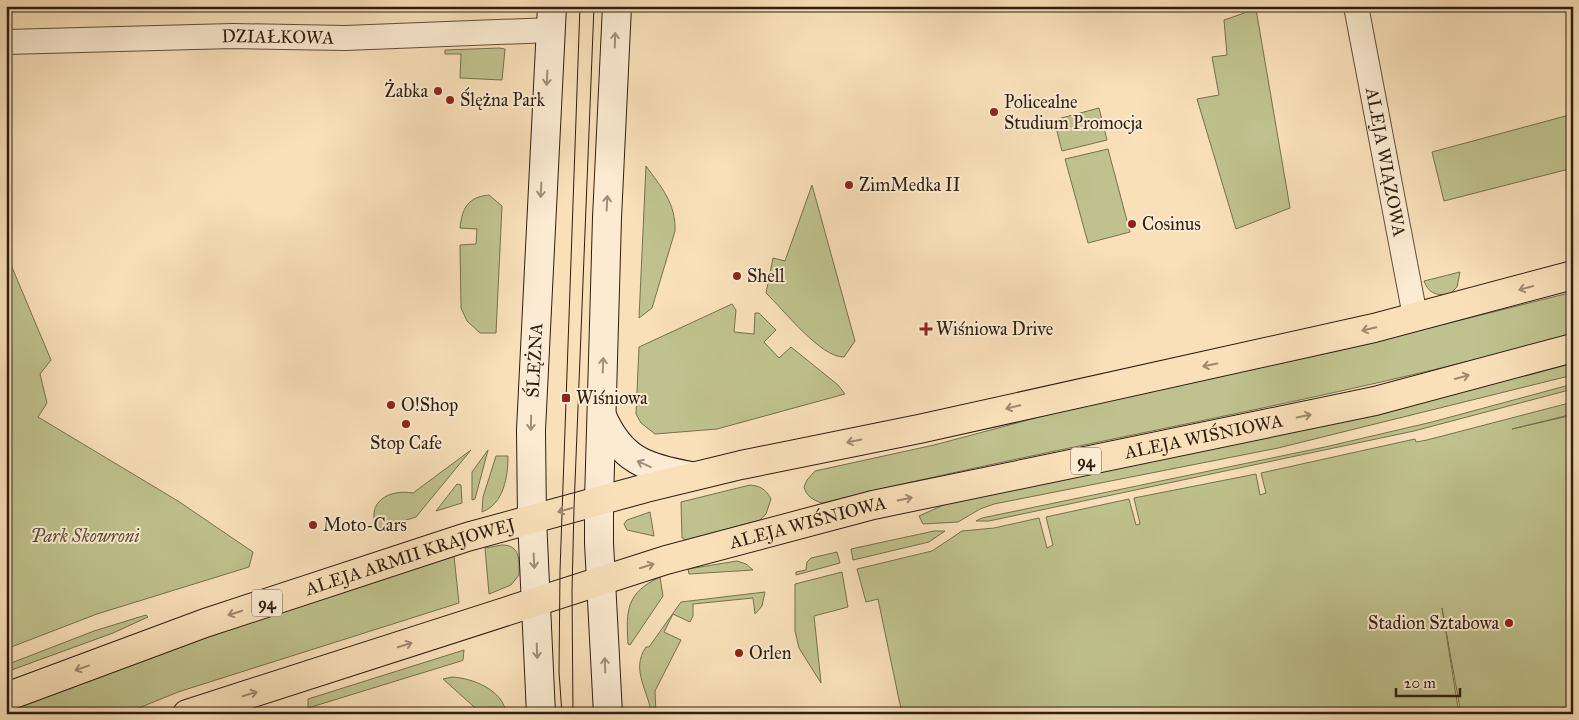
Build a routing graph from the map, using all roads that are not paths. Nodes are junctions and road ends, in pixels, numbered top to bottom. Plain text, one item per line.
1 (617, 6) edge
2 (1356, 6) edge
3 (551, 18) edge
4 (6, 42) edge
5 (1573, 275) edge
6 (1415, 316) junction
7 (1573, 348) edge
8 (602, 416) junction
9 (690, 476) junction
10 (599, 501) junction
11 (532, 519) junction
12 (600, 582) junction
13 (536, 602) junction
14 (6, 697) edge
15 (187, 714) edge
16 (541, 714) edge
17 (608, 714) edge

8 -> 1 main road
2 - 6 street, ALEJA WIĄZOWA
3 - 4 street, DZIAŁKOWA
3 -> 11 main road, ŚLĘŻNA
5 -> 6 main road, 94
6 -> 9 main road, 94
12 -> 7 main road, ALEJA WIŚNIOWA / 94
9 -> 8 main road
8 - 10 main road
9 - 10 main road, 94
10 -> 11 main road, 94
10 - 12 main road
11 -> 13 main road, ŚLĘŻNA
11 -> 14 main road, ALEJA ARMII KRAJOWEJ / 94
12 - 13 main road, 94
17 -> 12 main road
15 -> 13 main road, 94
13 -> 16 main road, ŚLĘŻNA

